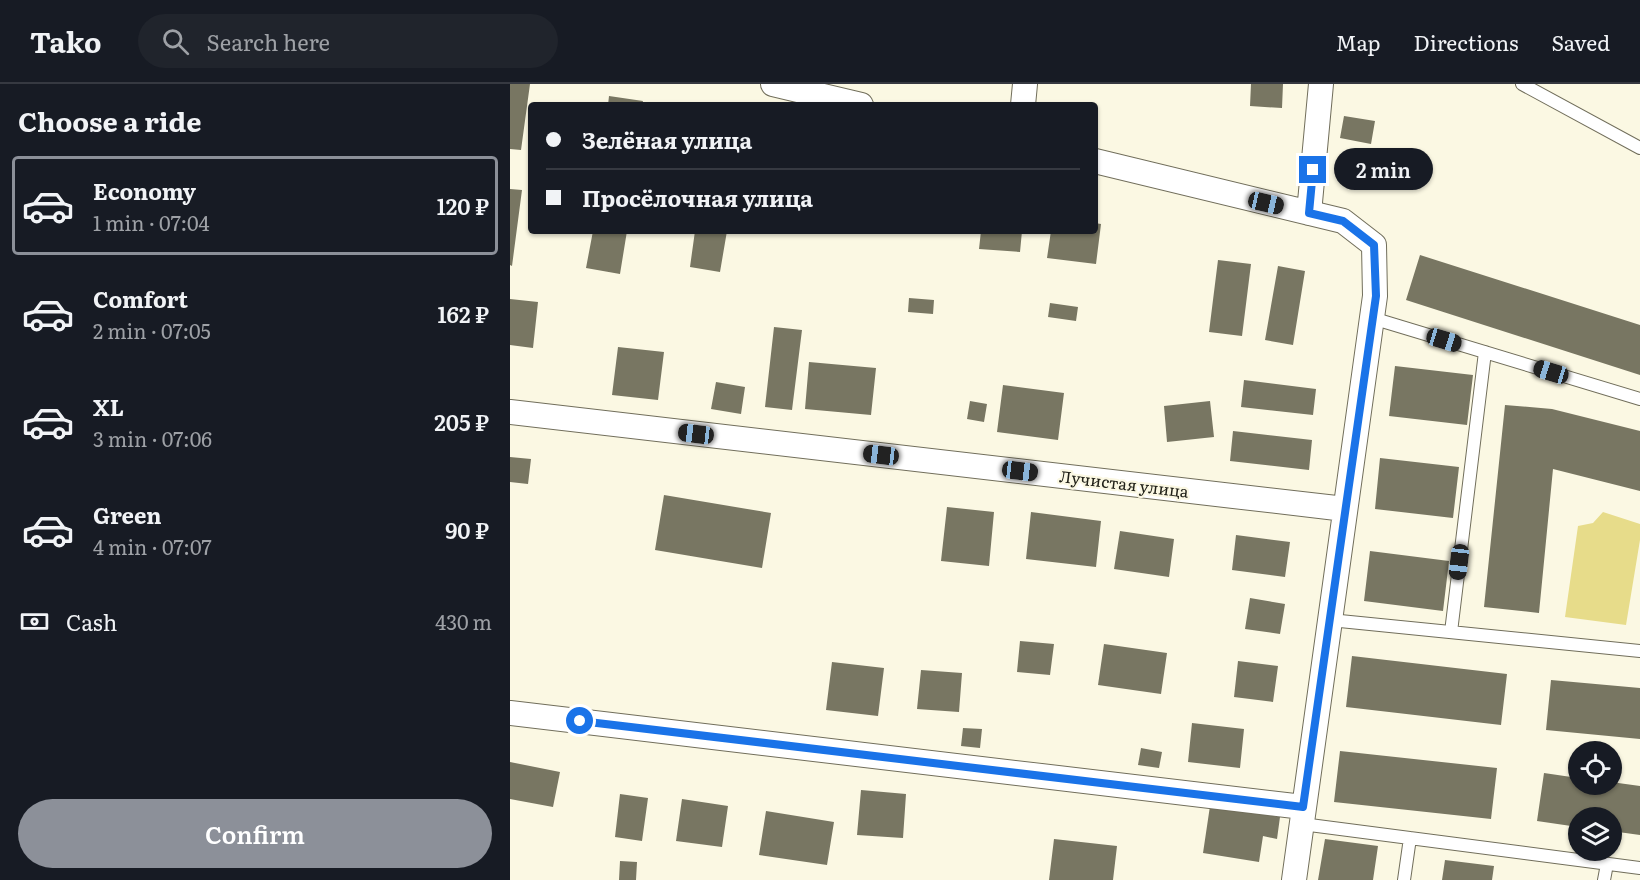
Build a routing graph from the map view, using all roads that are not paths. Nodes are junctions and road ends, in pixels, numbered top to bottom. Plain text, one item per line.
1 (773, 84) edge
2 (1025, 84) edge
3 (1321, 84) edge
4 (1522, 84) edge
5 (848, 102) edge
6 (1023, 102) edge
7 (1640, 148) edge
8 (1098, 162) edge
9 (1309, 213) junction
10 (1374, 307) junction
11 (1485, 352) junction
12 (1640, 399) edge
13 (510, 412) edge
14 (1345, 509) junction
15 (1330, 620) junction
16 (1451, 632) junction
17 (1640, 651) edge
18 (510, 713) edge
19 (1303, 816) junction
20 (1410, 838) junction
21 (1607, 864) junction
22 (1640, 868) edge
23 (1294, 880) edge
24 (1404, 880) edge
25 (1604, 880) edge

1 - 5 street
2 - 6 street
3 - 9 street
4 - 7 lane
8 - 9 street
9 - 10 street
10 - 11 lane
10 - 14 street
11 - 12 lane
11 - 16 lane
13 - 14 street, Лучистая улица
14 - 15 street
15 - 16 lane
15 - 19 street
16 - 17 lane
18 - 19 street
19 - 20 lane
19 - 23 street
20 - 21 lane
20 - 24 lane
21 - 22 lane
21 - 25 lane

